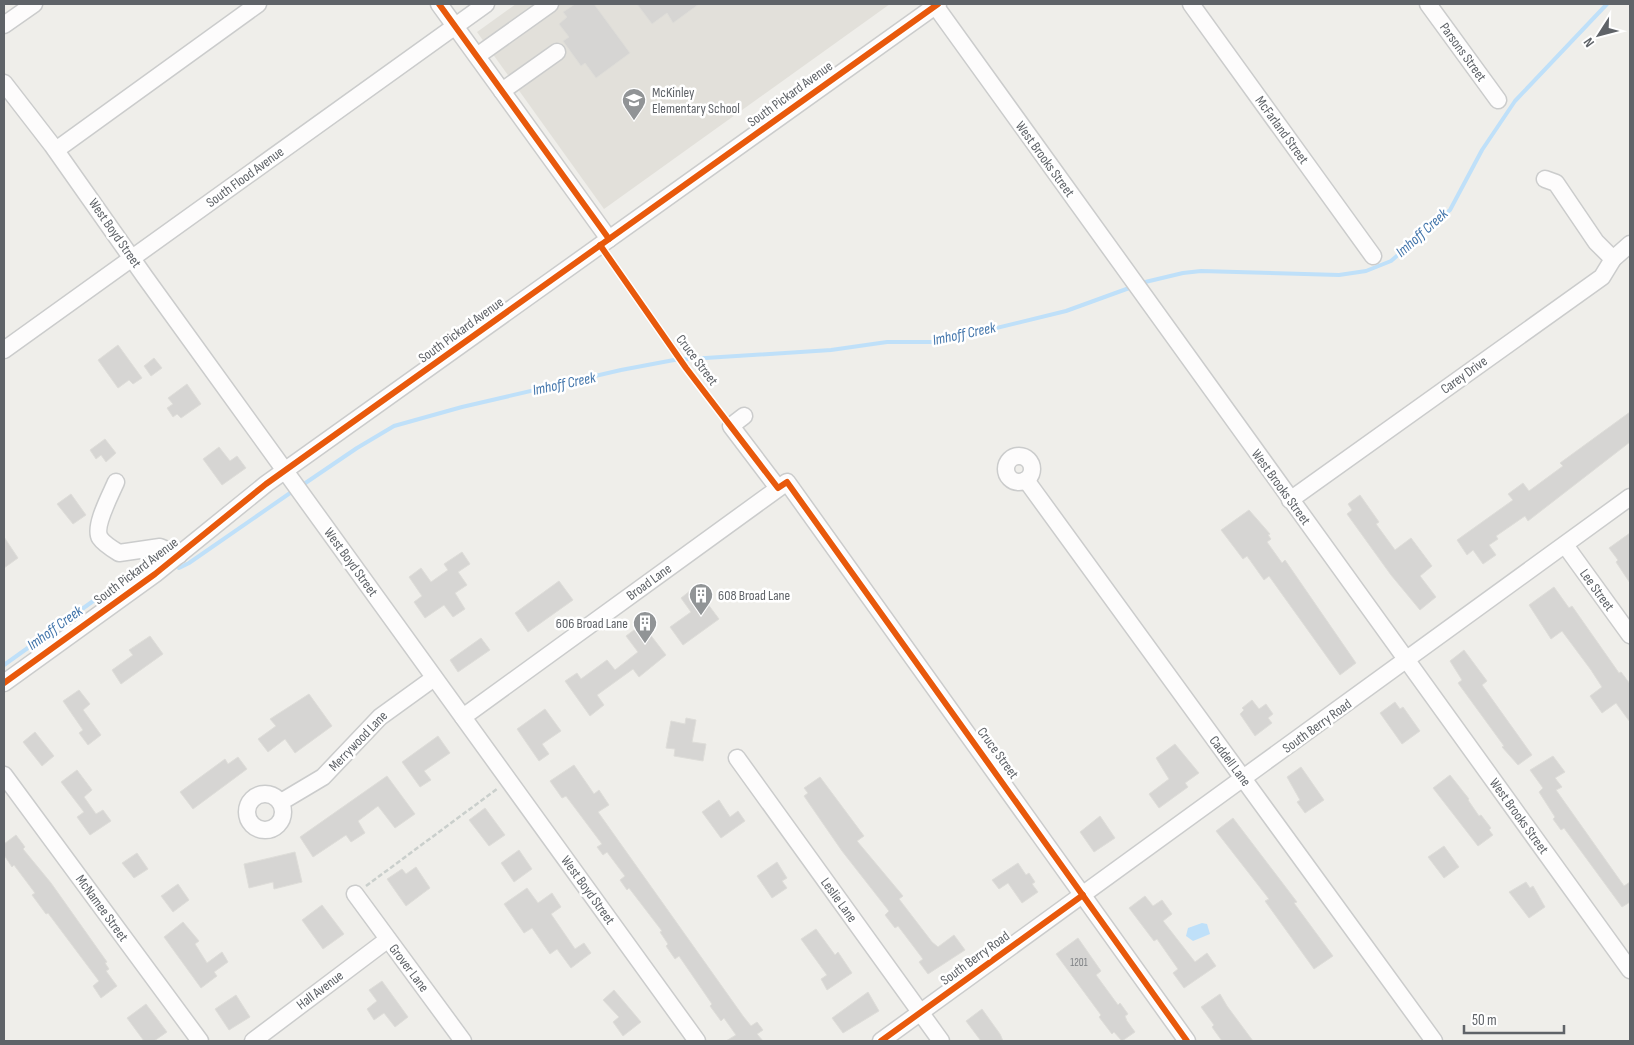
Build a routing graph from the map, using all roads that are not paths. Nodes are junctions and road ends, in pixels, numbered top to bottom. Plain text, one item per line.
1 (34, 4) edge
2 (258, 4) edge
3 (439, 4) edge
4 (486, 4) edge
5 (550, 4) edge
6 (935, 4) edge
7 (1191, 4) edge
8 (1428, 4) edge
9 (4, 26) edge
10 (455, 26) junction
11 (557, 52) dead end
12 (477, 56) junction
13 (4, 83) edge
14 (502, 91) junction
15 (1498, 100) dead end
16 (56, 150) junction
17 (1545, 179) dead end
18 (605, 242) junction
19 (1630, 244) edge
20 (1373, 256) dead end
21 (133, 258) junction
22 (1613, 259) junction
23 (4, 350) edge
24 (738, 421) road end
25 (287, 474) junction
26 (1026, 480) dead end
27 (116, 482) dead end
28 (783, 485) junction
29 (1630, 497) edge
30 (1290, 500) junction
31 (1565, 545) junction
32 (179, 555) junction
33 (1630, 635) edge
34 (1406, 660) junction
35 (434, 678) junction
36 (4, 683) edge
37 (463, 717) junction
38 (737, 758) dead end
39 (4, 775) edge
40 (1244, 779) junction
41 (281, 802) dead end
42 (355, 894) road end
43 (1083, 895) junction
44 (388, 940) junction
45 (1630, 970) edge
46 (920, 1013) junction
47 (200, 1041) edge
48 (253, 1041) edge
49 (463, 1041) edge
50 (698, 1041) edge
51 (881, 1041) edge
52 (941, 1041) edge
53 (1187, 1041) edge
54 (1434, 1041) edge

1 - 9 street
2 - 16 street
3 - 10 street
4 - 10 street, South Flood Avenue
5 - 12 street
6 - 18 street, South Pickard Avenue
6 - 30 street, West Brooks Street
7 - 20 street, McFarland Street
8 - 15 street, Parsons Street
10 - 12 street
10 - 21 street, South Flood Avenue
11 - 14 street
12 - 14 street
13 - 16 street, West Boyd Street
14 - 18 street
16 - 21 street, West Boyd Street
17 - 22 street
18 - 25 street, South Pickard Avenue
19 - 22 street, Carey Drive
21 - 23 street, South Flood Avenue
21 - 25 street, West Boyd Street
22 - 30 street, Carey Drive
24 - 28 street, Cruce Street
25 - 32 street, South Pickard Avenue
25 - 35 street, West Boyd Street
26 - 40 street, Caddell Lane
27 - 32 street
28 - 37 street, Broad Lane
28 - 43 street, Cruce Street
29 - 31 street, South Berry Road
30 - 34 street, West Brooks Street
31 - 33 street, Lee Street
31 - 34 street, South Berry Road
32 - 36 street, South Pickard Avenue
34 - 40 street, South Berry Road
34 - 45 street, West Brooks Street
35 - 37 street, West Boyd Street
35 - 41 street, Merrywood Lane
37 - 50 street, West Boyd Street
38 - 46 street, Leslie Lane
39 - 47 street, McNamee Street
40 - 43 street, South Berry Road
40 - 54 street, Caddell Lane
42 - 44 street, Grover Lane
43 - 46 street, South Berry Road
43 - 53 street, Cruce Street
44 - 48 street, Hall Avenue
44 - 49 street, Grover Lane
46 - 51 street, South Berry Road
46 - 52 street, Leslie Lane

